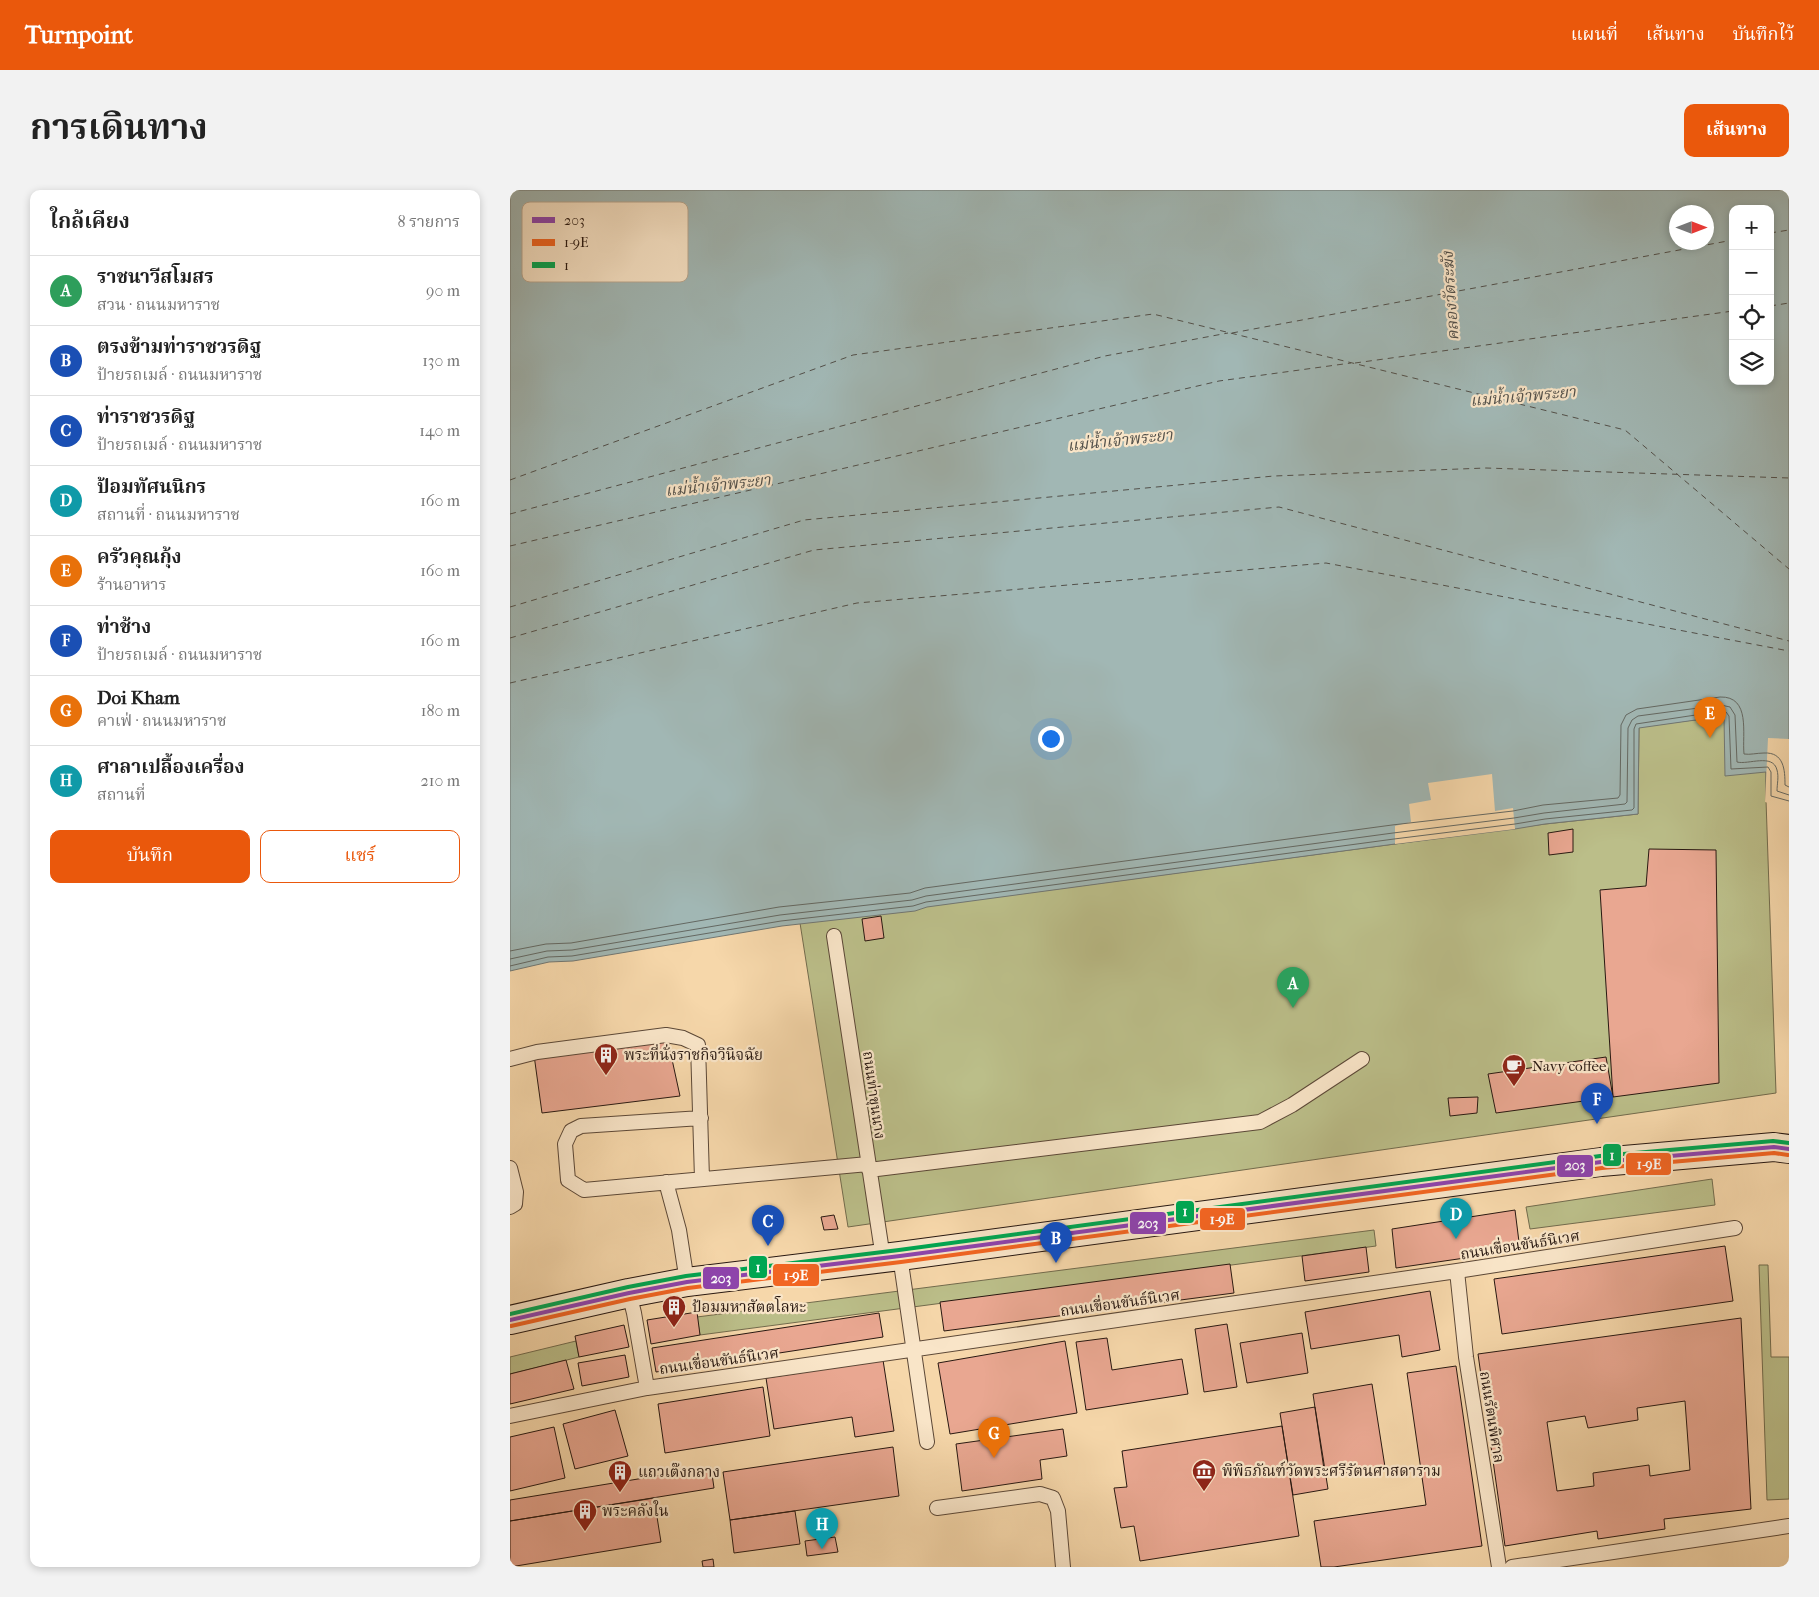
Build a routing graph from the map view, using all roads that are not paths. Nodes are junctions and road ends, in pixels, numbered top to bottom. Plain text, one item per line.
1 (834, 936) dead end
2 (510, 1059) edge
3 (1362, 1059) dead end
4 (701, 1118) junction
5 (1789, 1149) edge
6 (869, 1167) junction
7 (510, 1168) edge
8 (702, 1179) junction
9 (666, 1182) junction
10 (510, 1207) edge
11 (1735, 1228) dead end
12 (891, 1257) junction
13 (1457, 1271) junction
14 (687, 1282) junction
15 (629, 1293) junction
16 (510, 1320) edge
17 (913, 1349) junction
18 (647, 1388) junction
19 (510, 1416) edge
20 (927, 1442) dead end
21 (937, 1508) dead end
22 (1789, 1526) edge
23 (1063, 1567) edge
24 (1499, 1567) edge
25 (1512, 1567) edge

1 - 6 lane, ถนนท่าขุนนาง
2 - 4 lane
3 - 6 lane
4 - 8 lane
4 - 9 lane
5 - 12 street
6 - 8 lane
6 - 12 lane, ถนนท่าขุนนาง
7 - 10 lane
8 - 9 lane
9 - 14 lane
11 - 13 lane, ถนนเขื่อนขันธ์นิเวศ
12 - 14 street
12 - 17 lane, ถนนท่าขุนนาง
13 - 17 lane, ถนนเขื่อนขันธ์นิเวศ
13 - 24 lane, ถนนรัตนพิศาล
14 - 15 street
15 - 16 street
15 - 18 lane
17 - 18 lane, ถนนเขื่อนขันธ์นิเวศ
17 - 20 lane, ถนนท่าขุนนาง
18 - 19 lane, ถนนเขื่อนขันธ์นิเวศ
21 - 23 lane
22 - 25 lane

